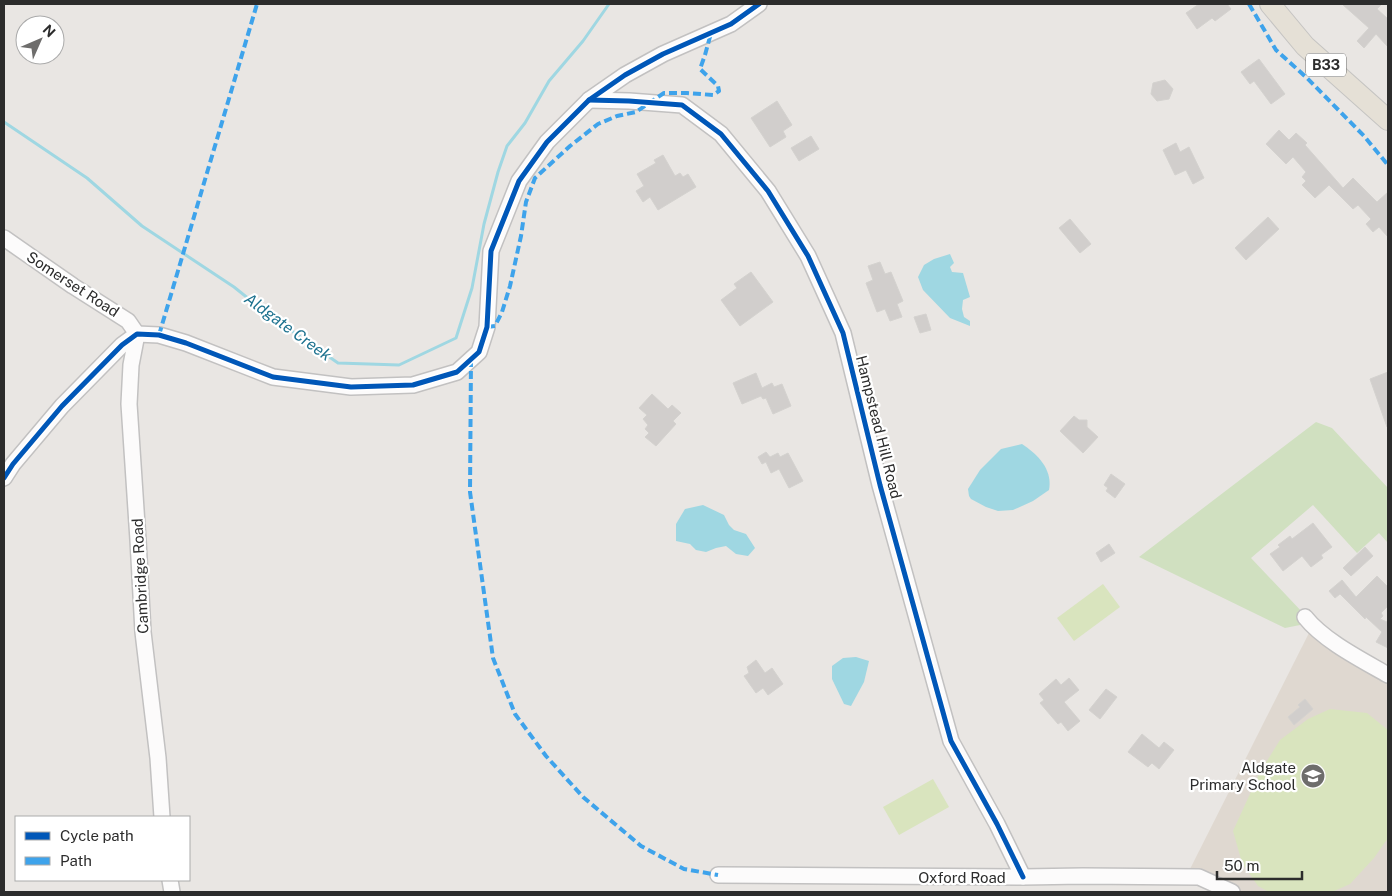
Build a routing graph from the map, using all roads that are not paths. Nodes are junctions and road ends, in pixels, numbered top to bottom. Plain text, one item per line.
1 (759, 4) edge
2 (1270, 4) edge
3 (588, 100) junction
4 (1388, 120) edge
5 (4, 238) edge
6 (137, 334) junction
7 (4, 478) edge
8 (1305, 617) dead end
9 (1388, 675) edge
10 (162, 816) edge
11 (718, 875) dead end
12 (1023, 877) junction
13 (1232, 892) edge

1 - 3 street
2 - 4 main road, B33
3 - 6 street
3 - 12 street, Hampstead Hill Road
5 - 6 street, Somerset Road
6 - 7 street
6 - 10 street, Cambridge Road
8 - 9 street
11 - 12 street, Oxford Road
12 - 13 street, Oxford Road

